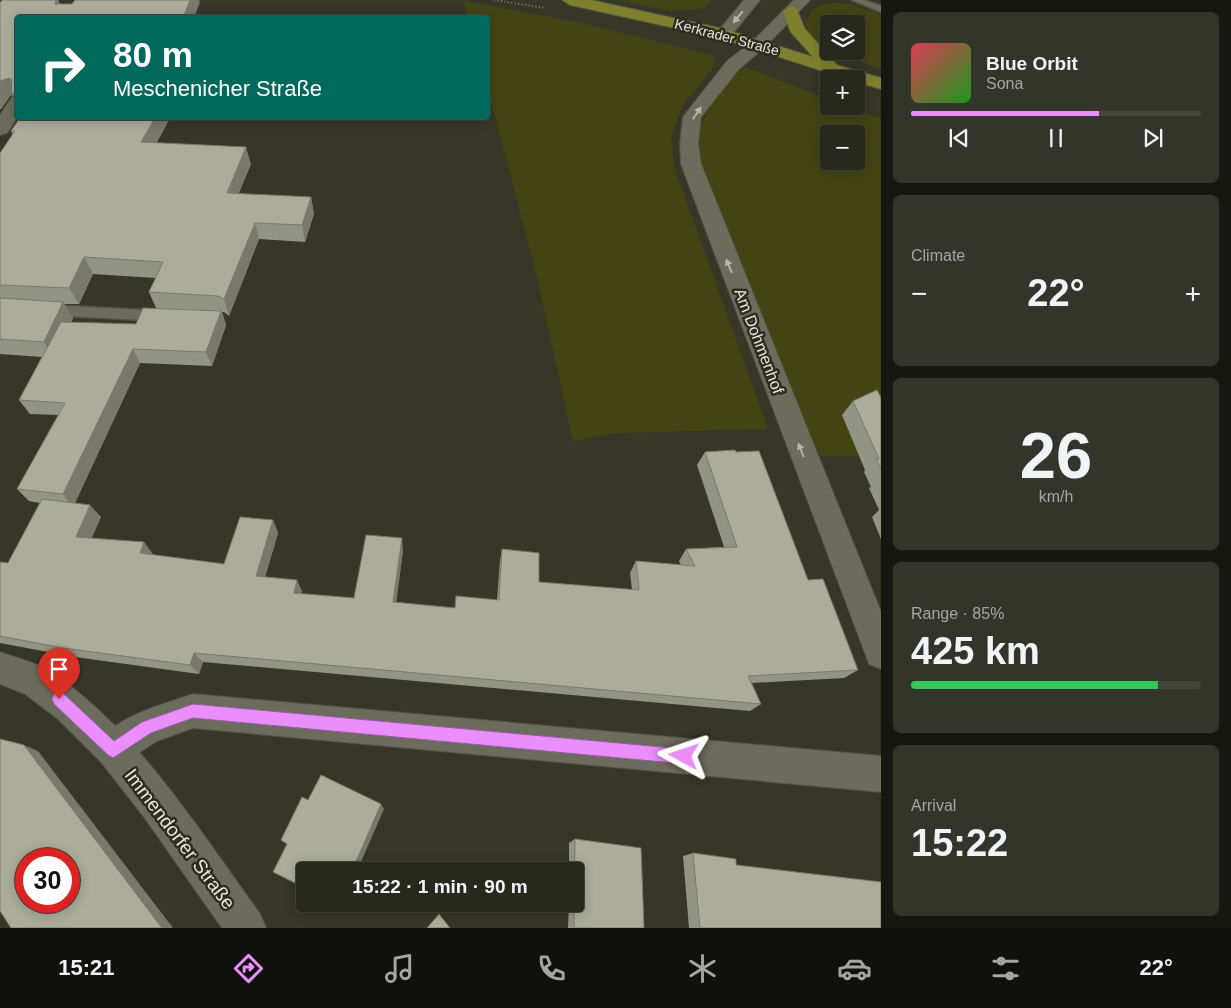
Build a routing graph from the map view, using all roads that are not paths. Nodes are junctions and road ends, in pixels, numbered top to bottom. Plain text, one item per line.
1 (570, 0) edge
2 (752, 0) edge
3 (856, 0) edge
4 (798, 3) edge
5 (881, 9) edge
6 (724, 34) junction
7 (758, 44) junction
8 (834, 69) junction
9 (881, 84) edge
10 (15, 106) edge
11 (0, 129) edge
12 (29, 309) edge
13 (175, 317) edge
14 (881, 653) edge
15 (0, 668) edge
16 (113, 750) junction
17 (881, 774) edge
18 (246, 928) edge

1 - 6 main road, Kerkrader Straße
2 -> 6 street
3 - 5 lane
4 - 7 street, Am Dohmenhof
4 - 8 main road
6 - 7 main road, Kerkrader Straße
7 - 8 main road, Kerkrader Straße
14 -> 7 street, Am Dohmenhof
8 - 9 main road, Kerkrader Straße
10 - 11 street
12 - 13 lane
15 - 16 street, Immendorfer Straße
16 - 17 street
16 - 18 street, Immendorfer Straße

